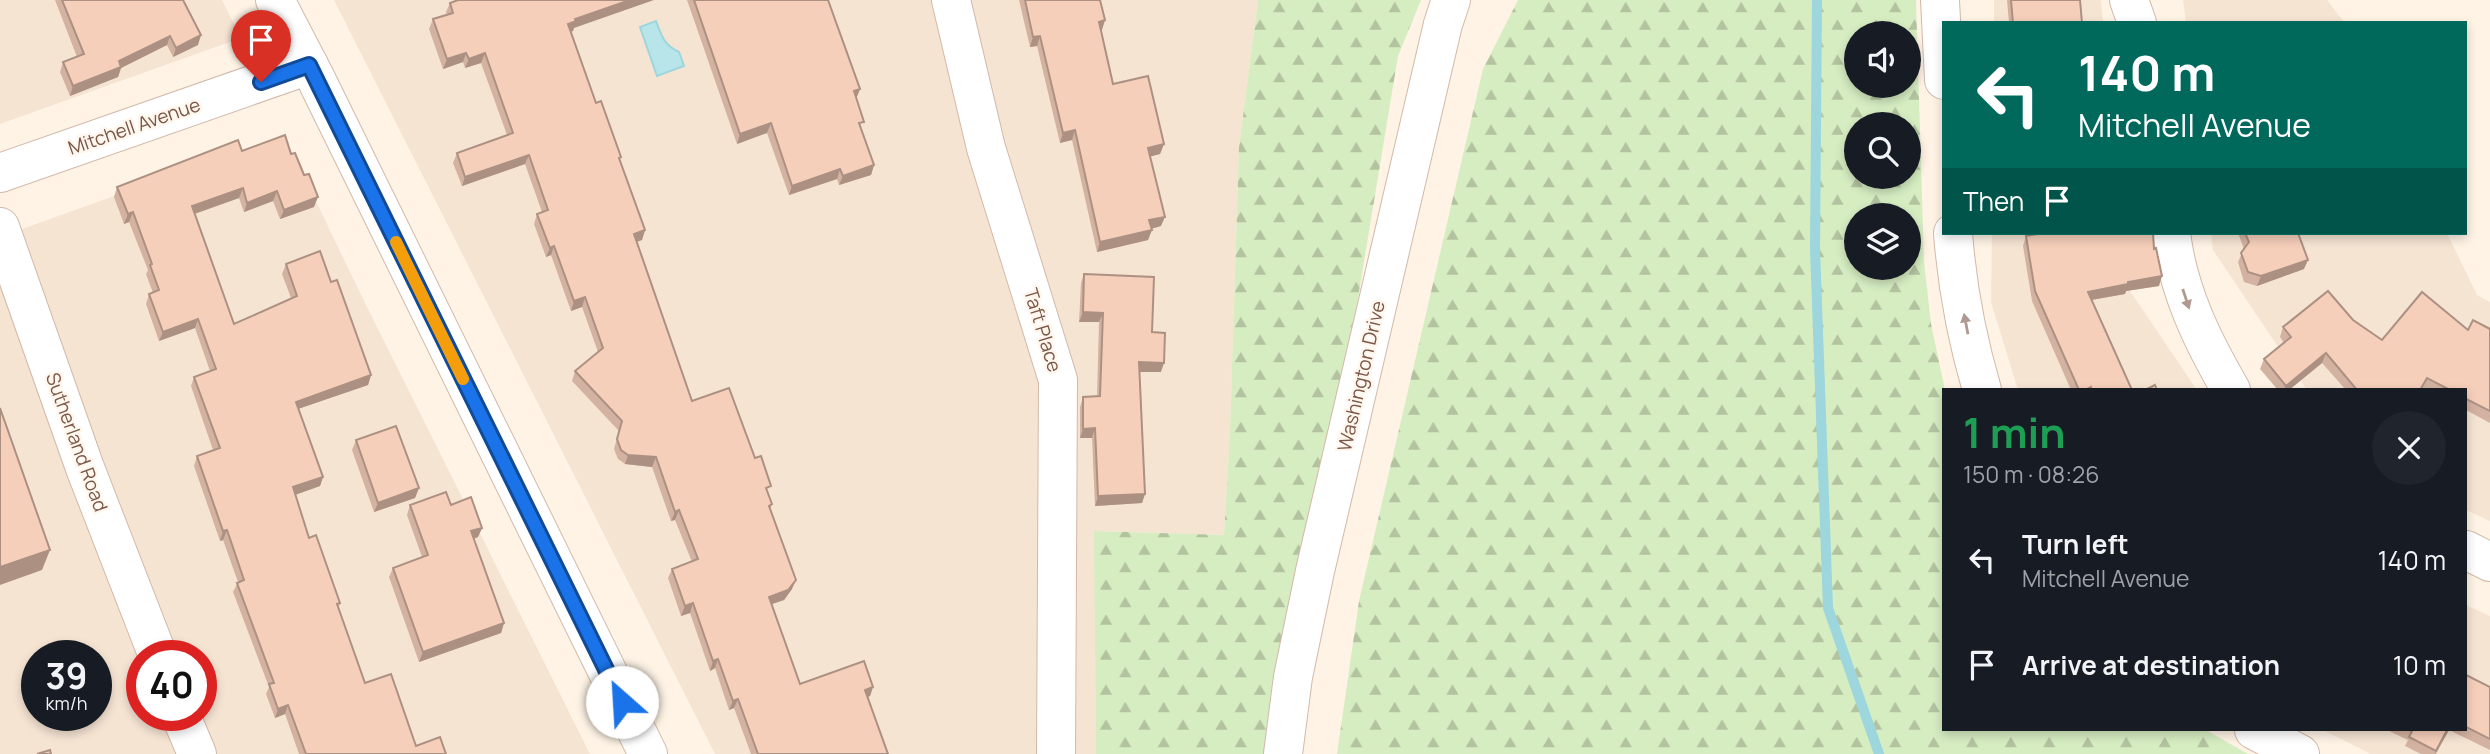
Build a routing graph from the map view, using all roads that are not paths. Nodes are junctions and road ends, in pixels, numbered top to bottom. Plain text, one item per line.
1 (275, 0) edge
2 (951, 0) edge
3 (1451, 0) edge
4 (1940, 0) edge
5 (2129, 0) edge
6 (2136, 21) edge
7 (1942, 40) edge
8 (309, 65) junction
9 (0, 173) edge
10 (0, 227) edge
11 (1953, 235) edge
12 (2171, 235) edge
13 (1981, 388) edge
14 (2230, 388) edge
15 (2467, 550) edge
16 (2490, 562) edge
17 (152, 640) edge
18 (187, 731) edge
19 (2256, 731) edge
20 (197, 754) edge
21 (648, 754) edge
22 (1056, 754) edge
23 (1283, 754) edge
24 (2300, 754) edge

1 - 8 street
2 - 22 street, Taft Place
3 - 23 street, Washington Drive
4 - 7 street
5 - 6 street
8 - 9 street, Mitchell Avenue
8 - 21 street
10 - 17 street, Sutherland Road
13 -> 11 street
12 -> 14 street
15 - 16 street
18 - 20 street
19 - 24 street

